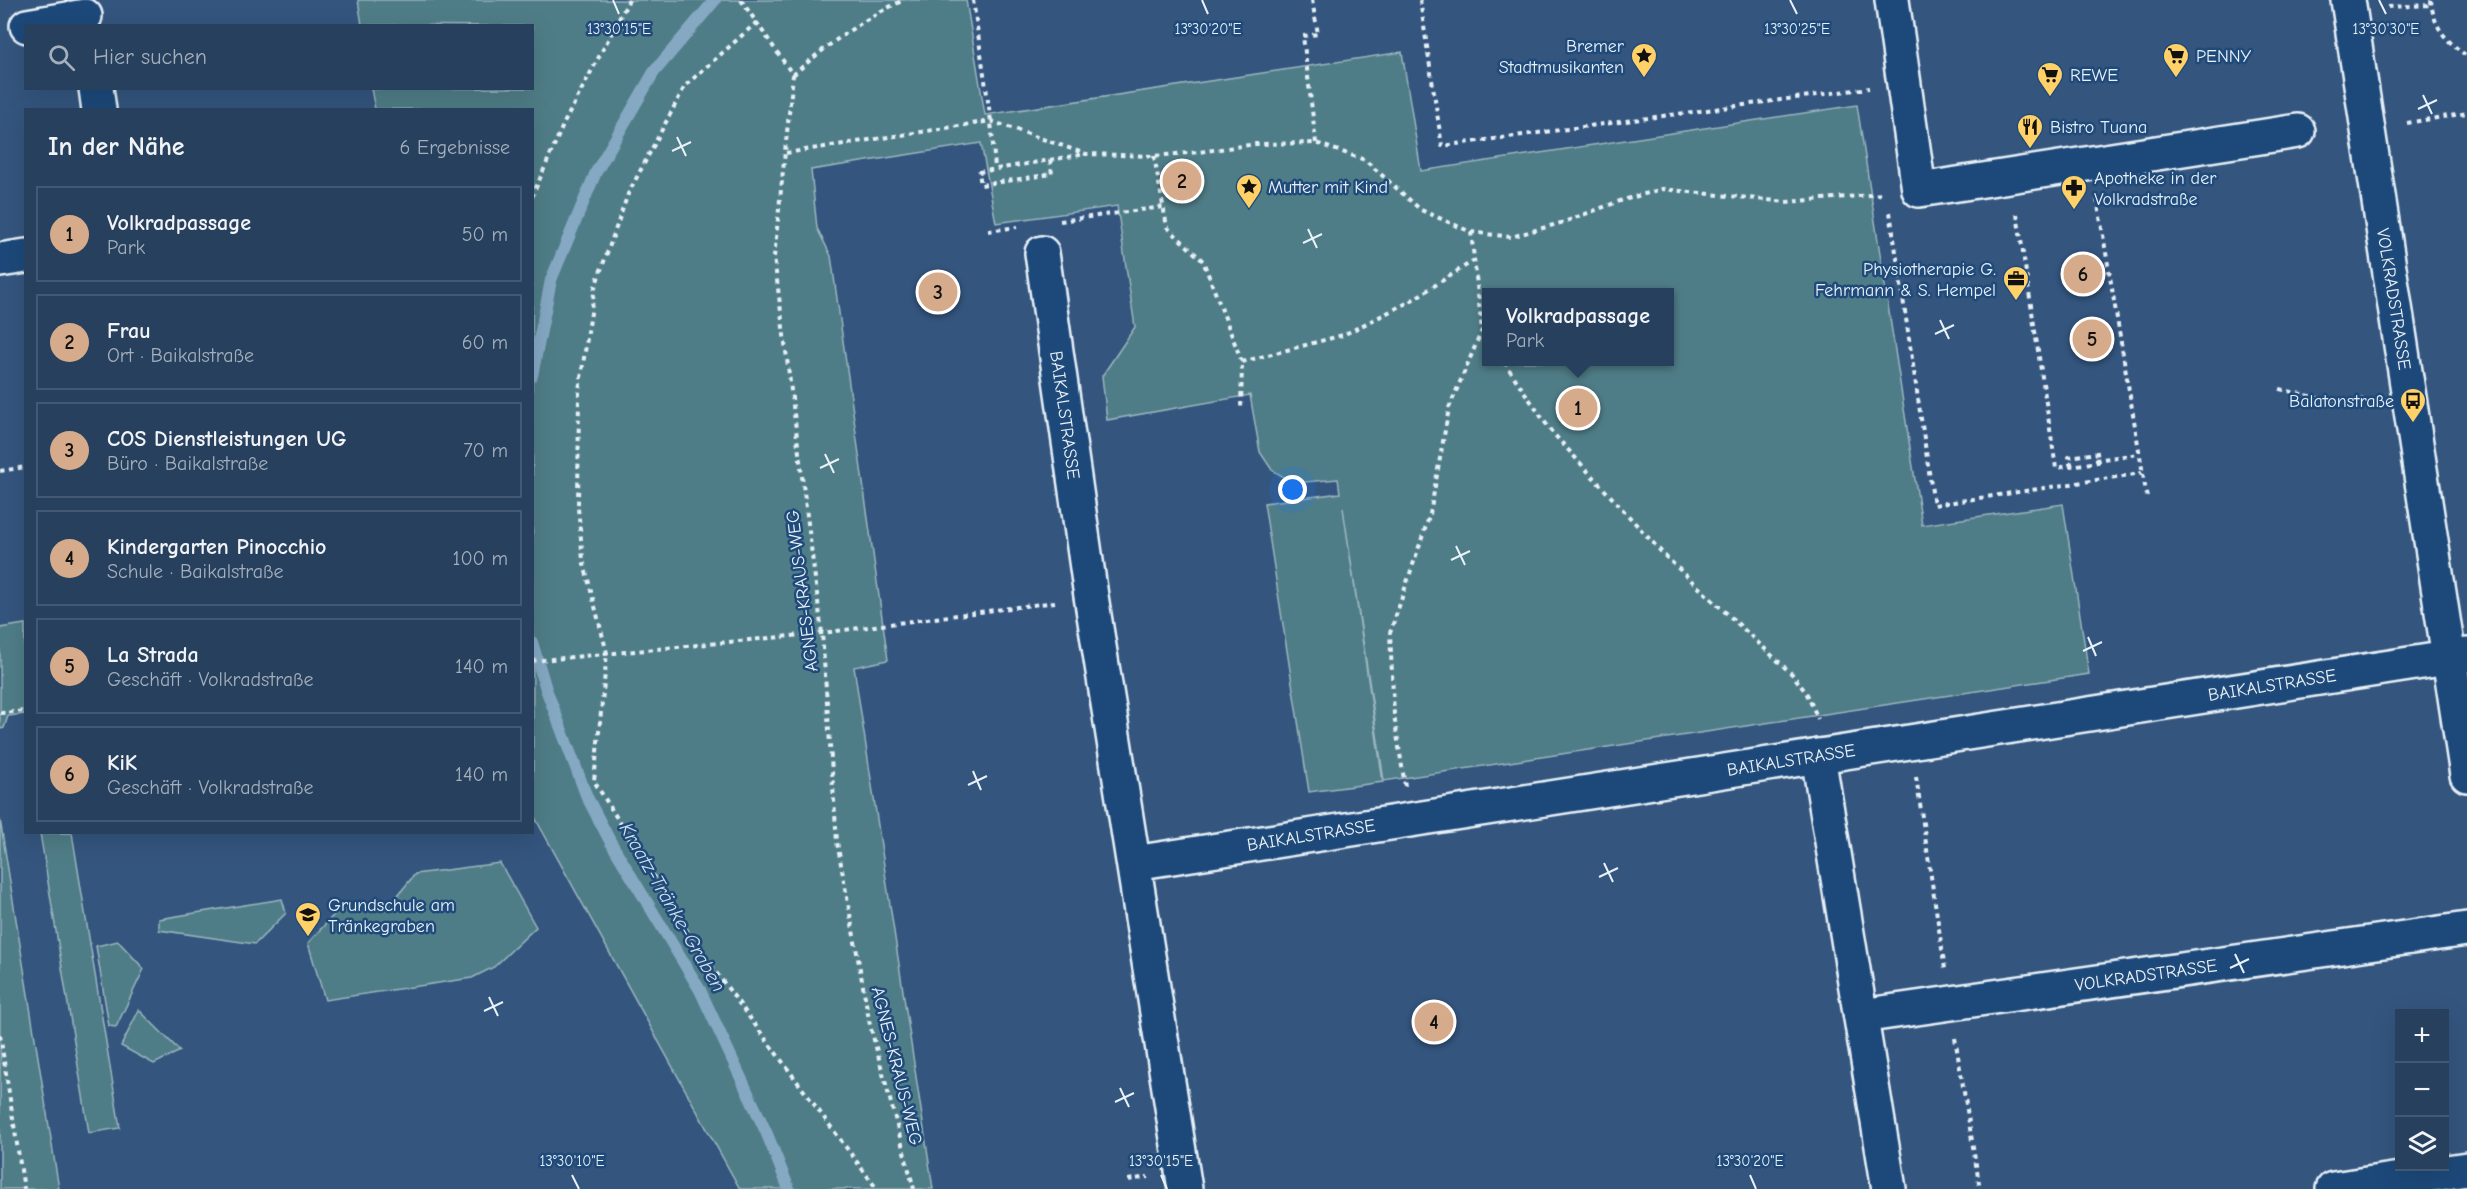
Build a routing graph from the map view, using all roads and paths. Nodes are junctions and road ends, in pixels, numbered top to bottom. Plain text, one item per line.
1 (628, 0) edge
2 (741, 0) edge
3 (904, 0) edge
4 (973, 0) edge
5 (1312, 0) edge
6 (1420, 0) edge
7 (1892, 0) edge
8 (2348, 0) edge
9 (2431, 3) edge
10 (2388, 6) dead end
11 (84, 14) edge
12 (757, 22) junction
13 (36, 24) edge
14 (24, 26) edge
15 (0, 30) edge
16 (2467, 56) edge
17 (793, 75) junction
18 (1904, 84) junction
19 (96, 90) edge
20 (99, 108) edge
21 (2467, 113) edge
22 (992, 121) junction
23 (2407, 123) dead end
24 (2298, 131) dead end
25 (1316, 143) junction
26 (786, 153) junction
27 (1086, 154) junction
28 (1154, 156) junction
29 (1050, 160) junction
30 (2091, 163) junction
31 (995, 168) junction
32 (539, 182) junction
33 (534, 184) edge
34 (1919, 190) junction
35 (534, 193) edge
36 (1887, 194) junction
37 (1163, 207) junction
38 (1119, 213) dead end
39 (2017, 214) dead end
40 (1471, 232) junction
41 (1042, 253) dead end
42 (24, 256) edge
43 (0, 260) edge
44 (1473, 261) junction
45 (1482, 330) joint
46 (1242, 362) junction
47 (1507, 366) edge
48 (2280, 389) dead end
49 (2366, 399) dead end
50 (1241, 410) dead end
51 (2097, 453) junction
52 (2139, 454) junction
53 (2103, 459) junction
54 (24, 467) edge
55 (0, 471) edge
56 (2142, 473) junction
57 (2147, 498) dead end
58 (1091, 596) junction
59 (822, 633) junction
60 (607, 653) junction
61 (2458, 656) edge
62 (534, 661) edge
63 (24, 711) edge
64 (0, 713) edge
65 (1820, 723) dead end
66 (1818, 756) junction
67 (2467, 775) edge
68 (1411, 819) junction
69 (1134, 863) junction
70 (2467, 929) edge
71 (1861, 1016) junction
72 (0, 1035) edge
73 (2467, 1169) edge
74 (24, 1189) edge
75 (877, 1189) edge
76 (914, 1189) edge
77 (1185, 1189) edge
78 (1889, 1189) edge
79 (2333, 1189) edge

1 - 32 path
2 - 12 path
3 - 17 path
4 - 22 path
5 - 25 path
6 - 18 path
7 - 18 street
8 - 61 street, VOLKRADSTRASSE
9 - 10 path
9 - 16 path
11 - 13 street
12 - 17 path
12 - 60 path
14 - 15 street
17 - 26 path, AGNES-KRAUS-WEG
18 - 34 street
19 - 20 street
21 - 23 path
22 - 26 path
22 - 27 path
22 - 31 path
24 - 30 street
25 - 28 path
25 - 40 path
26 - 59 path, AGNES-KRAUS-WEG
27 - 28 path
27 - 29 path
28 - 37 path
29 - 31 path
29 - 31 path
30 - 34 street
30 - 52 path
32 - 33 path
32 - 35 path
34 - 36 path
36 - 40 path
36 - 56 path
37 - 38 path
37 - 46 path
39 - 51 path
40 - 44 path
41 - 58 street, BAIKALSTRASSE
42 - 43 street
44 - 45 path
44 - 46 path
45 - 68 path
46 - 50 path
47 - 65 path
48 - 49 path
51 - 53 path
51 - 53 path
52 - 53 path
52 - 56 path
54 - 55 path
56 - 57 path
58 - 59 path
58 - 69 street, BAIKALSTRASSE
59 - 60 path
59 - 76 path, AGNES-KRAUS-WEG
60 - 62 path
60 - 75 path
61 - 66 street, BAIKALSTRASSE
61 - 67 street, VOLKRADSTRASSE
63 - 64 path
66 - 68 street, BAIKALSTRASSE
66 - 71 street
68 - 69 street, BAIKALSTRASSE
69 - 77 street, BAIKALSTRASSE
70 - 71 street, VOLKRADSTRASSE
71 - 78 street
72 - 74 path
73 - 79 street

